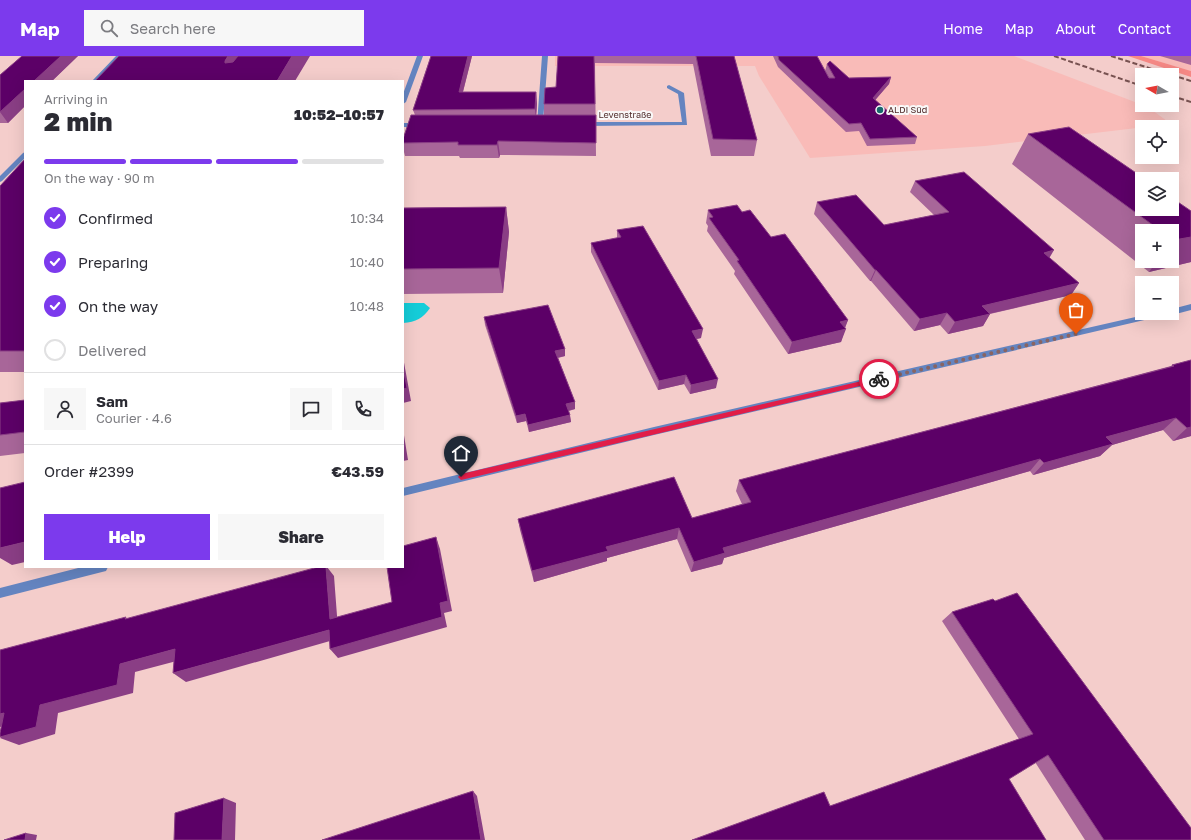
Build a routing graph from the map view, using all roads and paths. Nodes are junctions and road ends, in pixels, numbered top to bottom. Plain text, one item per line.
1 (119, 56) edge
2 (420, 56) edge
3 (545, 56) edge
4 (96, 80) edge
5 (669, 87) dead end
6 (404, 99) edge
7 (547, 124) edge
8 (578, 124) edge
9 (404, 125) edge
10 (426, 125) edge
11 (24, 155) edge
12 (0, 180) edge
13 (1191, 307) edge
14 (1179, 310) edge
15 (1136, 320) edge
16 (404, 492) edge
17 (98, 568) edge
18 (0, 593) edge

1 - 4 street
2 - 6 street
3 - 7 street
5 - 8 street, Levenstraße
9 - 10 street
11 - 12 street
13 - 14 street
15 - 16 street
17 - 18 street

